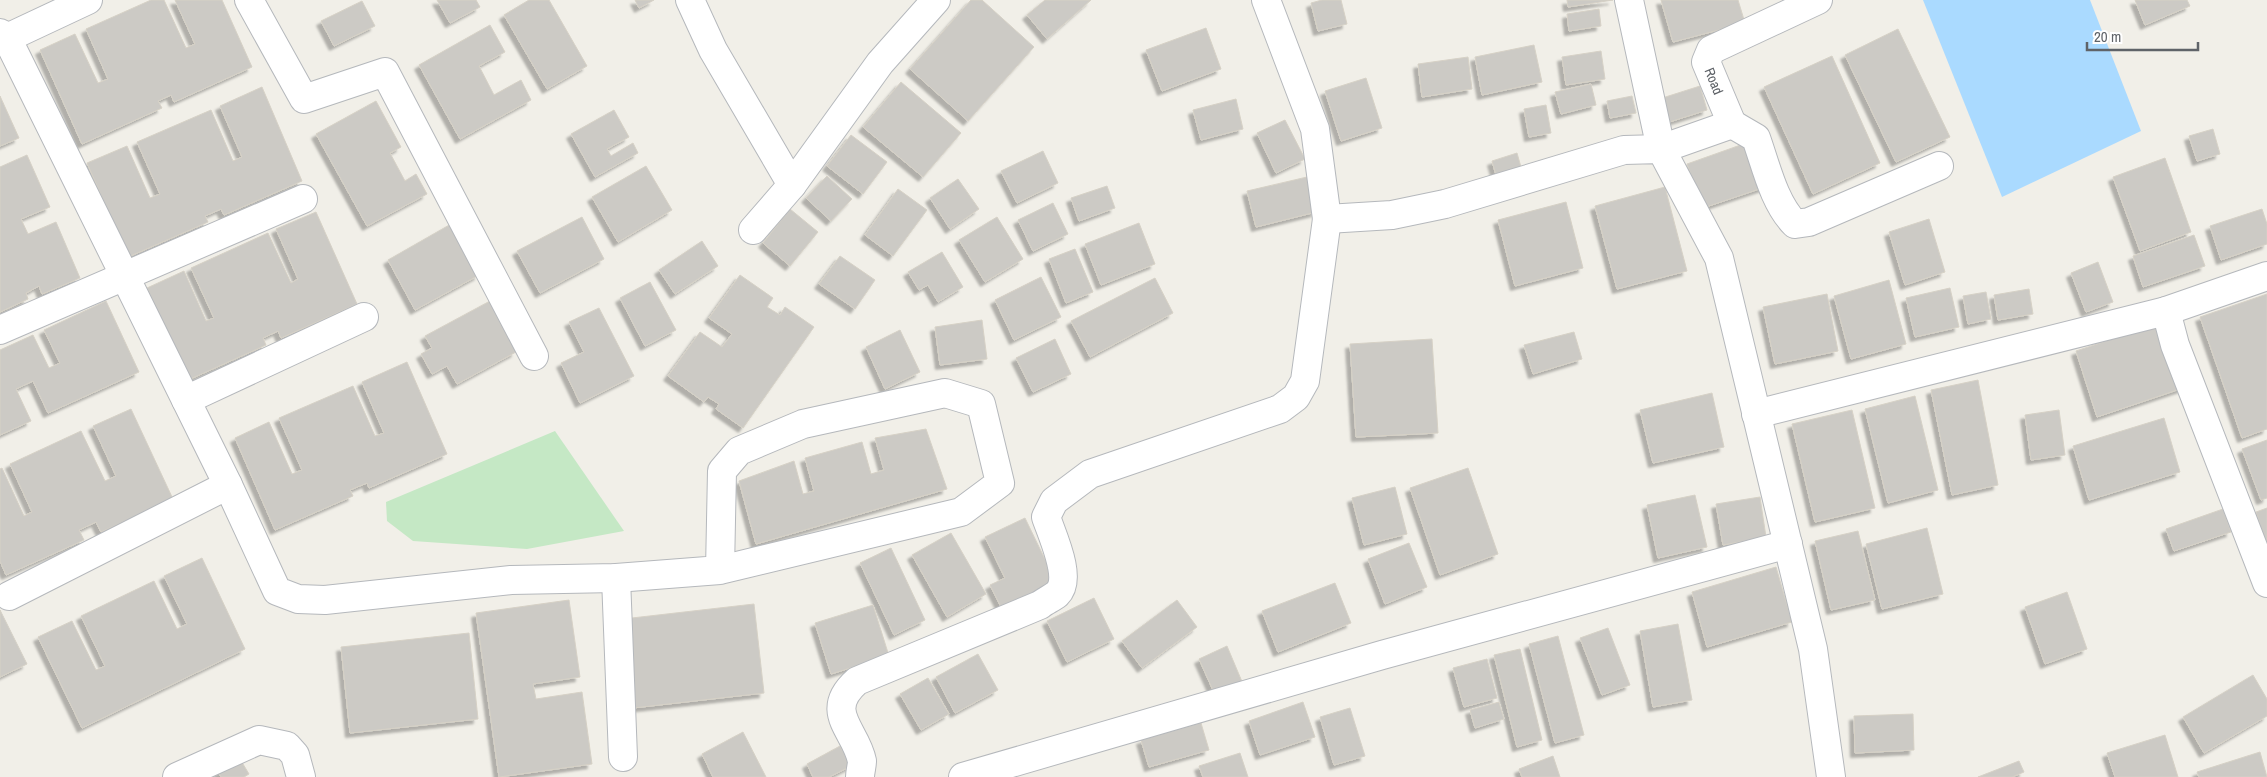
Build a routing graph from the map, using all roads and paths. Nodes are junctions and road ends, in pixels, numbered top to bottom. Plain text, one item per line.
1 (88, 0) edge
2 (249, 0) edge
3 (690, 0) edge
4 (1266, 0) edge
5 (1629, 0) edge
6 (1818, 0) edge
7 (928, 3) edge
8 (3, 36) edge
9 (1732, 124) junction
10 (1661, 149) junction
11 (1939, 166) dead end
12 (792, 185) junction
13 (303, 199) dead end
14 (1327, 219) junction
15 (753, 230) dead end
16 (2267, 276) edge
17 (124, 278) junction
18 (2166, 311) junction
19 (364, 316) dead end
20 (0, 330) edge
21 (534, 356) dead end
22 (186, 400) junction
23 (1756, 414) junction
24 (228, 485) junction
25 (1788, 544) junction
26 (720, 570) junction
27 (616, 578) junction
28 (2267, 583) edge
29 (8, 596) dead end
30 (623, 757) dead end
31 (177, 777) edge
32 (301, 777) edge
33 (860, 777) edge
34 (962, 777) edge
35 (1831, 777) edge

1 - 8 street
2 - 21 street
3 - 12 street
4 - 14 street
5 - 10 street
6 - 9 street, Road
7 - 12 street
8 - 17 street
9 - 10 street
9 - 11 street
10 - 14 street
10 - 23 street
12 - 15 street
13 - 17 street
14 - 33 street
16 - 18 street
17 - 20 street
17 - 22 street
18 - 23 street
18 - 28 street
19 - 22 street
22 - 24 street
23 - 25 street
24 - 27 street
24 - 29 street
25 - 34 street
25 - 35 street
26 - 26 street
26 - 27 street
27 - 30 street
31 - 32 street

